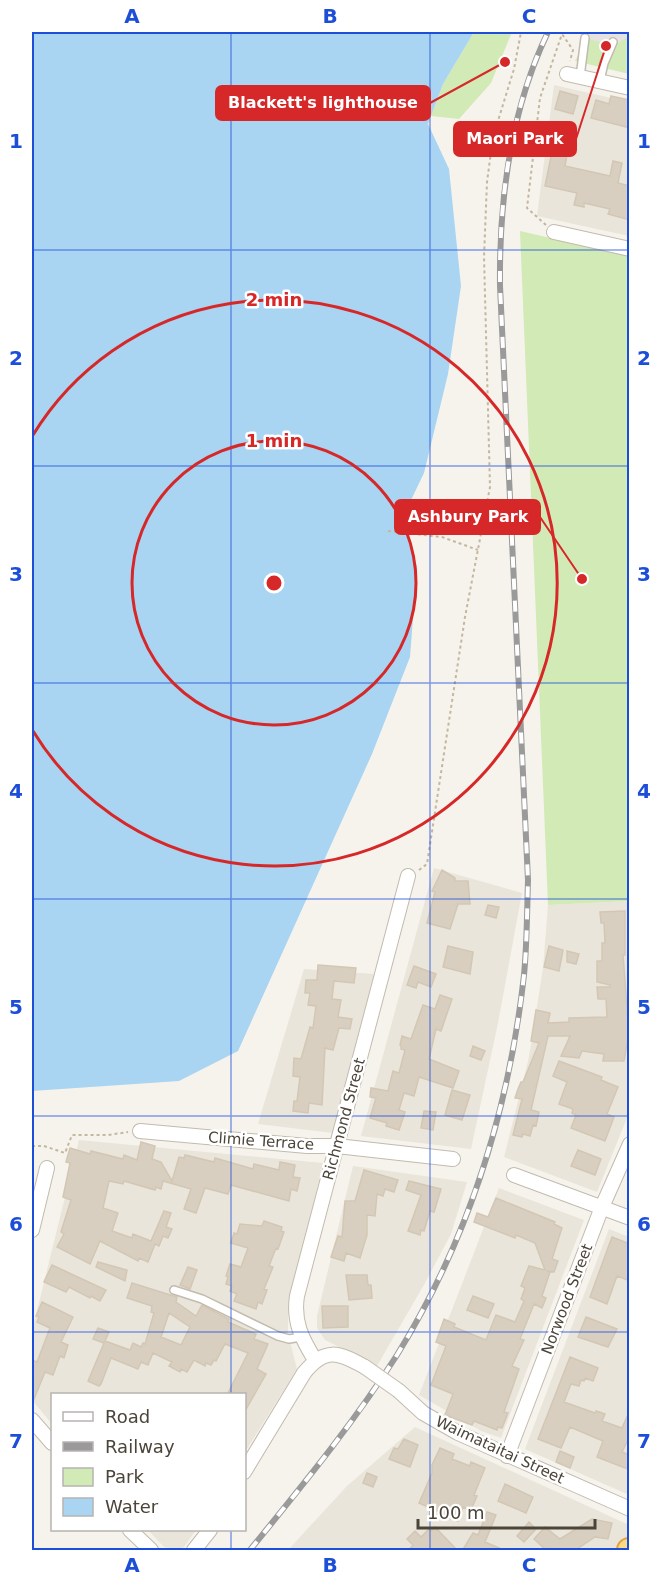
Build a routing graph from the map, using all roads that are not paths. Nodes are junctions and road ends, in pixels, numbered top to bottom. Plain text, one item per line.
1 (585, 38) dead end
2 (613, 42) dead end
3 (574, 75) joint
4 (600, 81) junction
5 (630, 88) edge
6 (554, 232) road end
7 (630, 249) edge
8 (408, 876) road end
9 (140, 1131) road end
10 (630, 1144) edge
11 (338, 1146) junction
12 (453, 1159) dead end
13 (47, 1168) dead end
14 (514, 1175) dead end
15 (602, 1207) junction
16 (630, 1218) edge
17 (32, 1230) edge
18 (174, 1290) dead end
19 (301, 1337) junction
20 (315, 1360) junction
21 (32, 1420) edge
22 (51, 1442) edge
23 (507, 1456) junction
24 (246, 1469) edge
25 (630, 1509) edge
26 (131, 1531) edge
27 (209, 1531) edge
28 (151, 1551) edge
29 (194, 1551) edge

1 - 3 lane
2 - 4 lane
3 - 4 street
4 - 5 street
6 - 7 street
8 - 11 street, Richmond Street
9 - 11 street, Climie Terrace
10 - 15 street, Norwood Street
11 - 12 street, Climie Terrace
11 - 19 street, Richmond Street
13 - 17 street
14 - 15 street
15 - 16 street
15 - 23 street, Norwood Street
18 - 19 lane
19 - 20 street, Richmond Street
20 - 23 street, Waimataitai Street, bridge
20 - 24 street
21 - 22 street
23 - 25 street, Waimataitai Street
26 - 28 street
27 - 29 street

